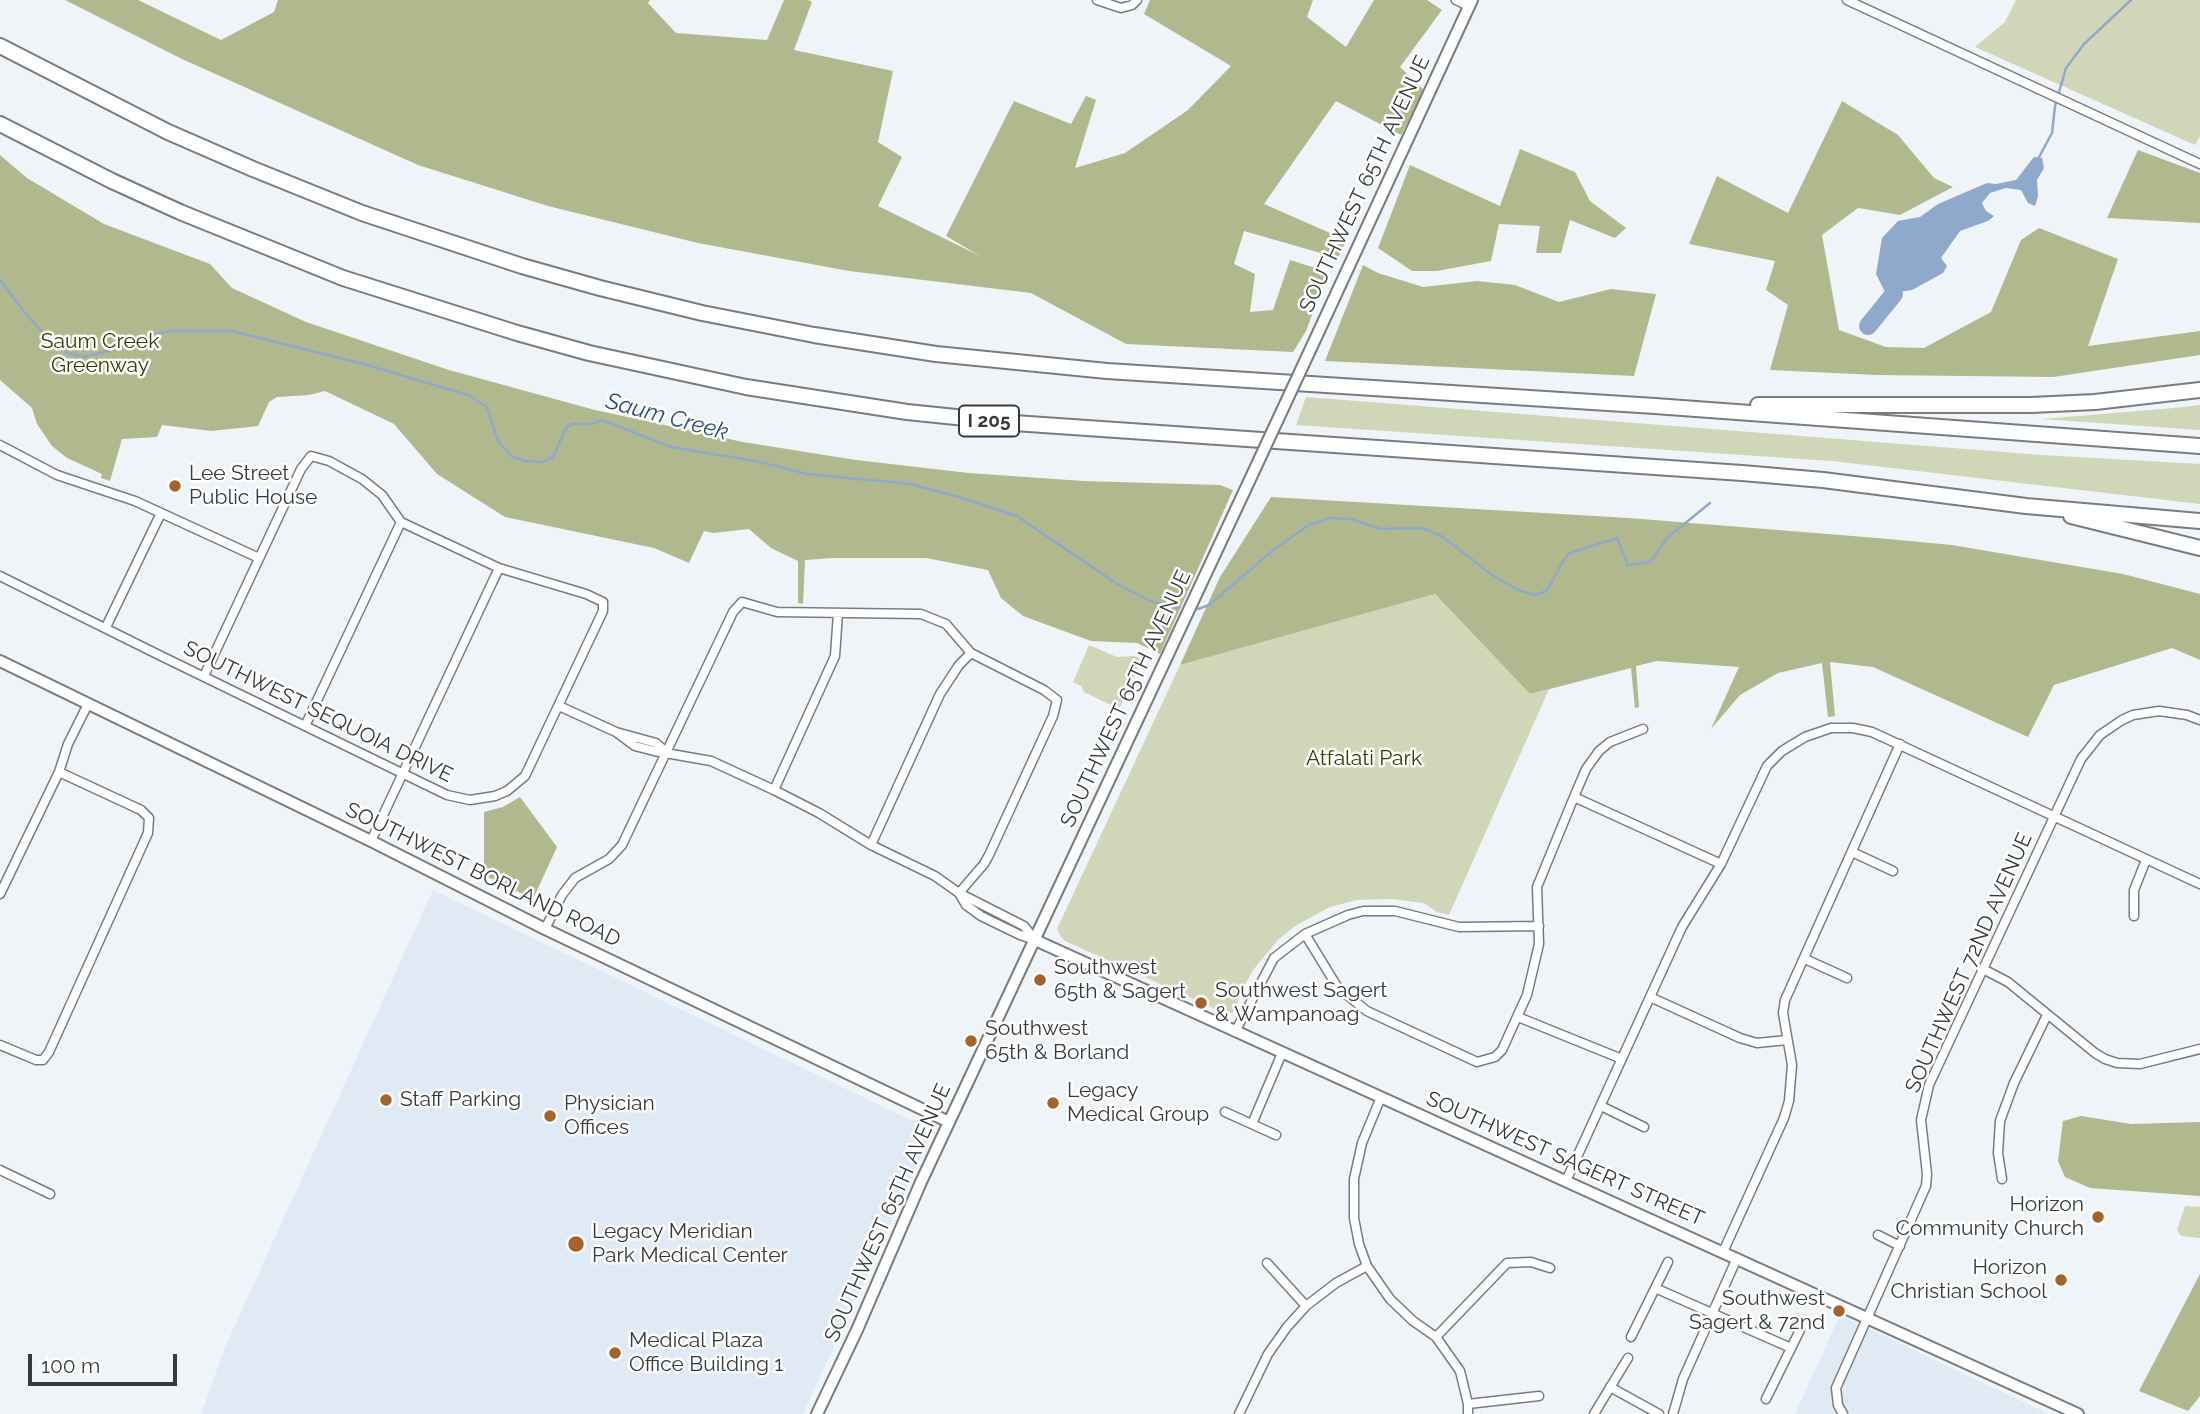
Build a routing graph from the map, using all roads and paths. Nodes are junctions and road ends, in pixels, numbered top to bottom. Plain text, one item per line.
1 (1097, 0) edge
2 (1137, 0) edge
3 (1456, 0) edge
4 (1847, 0) edge
5 (1470, 3) edge
6 (0, 46) edge
7 (0, 124) edge
8 (2200, 164) edge
9 (2200, 390) edge
10 (1655, 405) junction
11 (0, 445) edge
12 (2200, 446) edge
13 (2025, 506) junction
14 (161, 513) junction
15 (2200, 521) edge
16 (401, 522) junction
17 (2200, 548) edge
18 (259, 558) junction
19 (499, 568) junction
20 (0, 576) edge
21 (838, 613) junction
22 (106, 627) junction
23 (971, 653) junction
24 (0, 661) edge
25 (204, 676) junction
26 (88, 704) junction
27 (559, 706) junction
28 (2200, 720) edge
29 (305, 726) junction
30 (1643, 729) dead end
31 (1900, 744) junction
32 (667, 753) junction
33 (59, 772) junction
34 (404, 774) junction
35 (774, 790) junction
36 (1574, 797) junction
37 (2055, 817) junction
38 (371, 841) junction
39 (871, 845) junction
40 (1852, 852) junction
41 (2146, 860) junction
42 (1721, 864) junction
43 (1893, 870) dead end
44 (2200, 884) edge
45 (959, 893) junction
46 (0, 894) edge
47 (2134, 916) dead end
48 (1539, 926) junction
49 (545, 929) junction
50 (1305, 934) junction
51 (1035, 940) junction
52 (1805, 959) junction
53 (1983, 970) junction
54 (1847, 978) dead end
55 (1650, 997) junction
56 (2047, 1015) junction
57 (1518, 1017) junction
58 (1236, 1032) junction
59 (1787, 1040) junction
60 (0, 1045) edge
61 (2200, 1049) edge
62 (1282, 1053) junction
63 (1622, 1059) junction
64 (1381, 1097) junction
65 (1601, 1106) junction
66 (1225, 1112) dead end
67 (949, 1122) junction
68 (1252, 1124) junction
69 (1644, 1126) dead end
70 (1276, 1135) dead end
71 (0, 1170) edge
72 (2002, 1178) dead end
73 (1566, 1181) junction
74 (50, 1194) dead end
75 (1878, 1235) dead end
76 (1900, 1245) junction
77 (1723, 1252) junction
78 (1737, 1258) junction
79 (1668, 1262) dead end
80 (1267, 1263) dead end
81 (1367, 1266) junction
82 (1550, 1268) dead end
83 (1655, 1288) junction
84 (1306, 1306) junction
85 (1712, 1313) junction
86 (1867, 1317) junction
87 (1800, 1330) dead end
88 (1436, 1337) junction
89 (1632, 1337) dead end
90 (1791, 1348) junction
91 (1628, 1358) dead end
92 (1610, 1387) junction
93 (1539, 1396) dead end
94 (1766, 1399) dead end
95 (1468, 1404) junction
96 (817, 1414) edge
97 (1239, 1414) edge
98 (1468, 1414) edge
99 (1594, 1414) edge
100 (1659, 1414) edge
101 (1672, 1414) edge
102 (1843, 1414) edge
103 (2078, 1414) edge

1 - 2 street
3 - 5 street
4 - 8 street
5 - 51 main road, SOUTHWEST 65TH AVENUE, bridge
6 - 10 highway
7 - 13 highway, I 205
9 - 10 highway
10 - 12 highway
11 - 14 street
13 - 15 highway
13 - 17 highway
14 - 18 street
14 - 22 street
16 - 18 street
16 - 19 street
16 - 29 street
18 - 25 street
19 - 27 street, SOUTHWEST SEQUOIA DRIVE
19 - 34 street
20 - 22 street, SOUTHWEST SEQUOIA DRIVE
21 - 23 street
21 - 32 street
21 - 35 street
22 - 25 street, SOUTHWEST SEQUOIA DRIVE
23 - 39 street
23 - 45 street
24 - 26 main road, SOUTHWEST BORLAND ROAD
25 - 29 street, SOUTHWEST SEQUOIA DRIVE
26 - 33 street
26 - 38 main road, SOUTHWEST BORLAND ROAD
27 - 32 street, SOUTHWEST SAGERT STREET
27 - 34 street, SOUTHWEST SEQUOIA DRIVE
28 - 37 street, SOUTHWEST 72ND AVENUE
29 - 34 street, SOUTHWEST SEQUOIA DRIVE
30 - 36 street
31 - 37 street
31 - 40 street
31 - 42 street
32 - 35 street, SOUTHWEST SAGERT STREET
32 - 49 street
33 - 46 street
33 - 60 street
34 - 38 street
35 - 39 street, SOUTHWEST SAGERT STREET
36 - 42 street
36 - 48 street
37 - 41 street
37 - 53 street, SOUTHWEST 72ND AVENUE
38 - 49 main road, SOUTHWEST BORLAND ROAD
39 - 45 street, SOUTHWEST SAGERT STREET
40 - 43 street
40 - 52 street
41 - 44 street
41 - 47 street
42 - 55 street
45 - 51 street, SOUTHWEST SAGERT STREET
48 - 50 street
48 - 57 street
49 - 67 main road, SOUTHWEST BORLAND ROAD
50 - 57 street
50 - 58 street
51 - 58 main road, SOUTHWEST SAGERT STREET
51 - 67 main road, SOUTHWEST 65TH AVENUE
52 - 54 street
52 - 59 street
53 - 56 street
53 - 76 street, SOUTHWEST 72ND AVENUE
55 - 59 street
55 - 63 street
56 - 61 street
56 - 72 street
57 - 63 street
58 - 62 main road, SOUTHWEST SAGERT STREET
59 - 77 street
62 - 64 main road, SOUTHWEST SAGERT STREET
62 - 68 street
63 - 65 street
64 - 73 main road, SOUTHWEST SAGERT STREET
64 - 81 street
65 - 69 street
65 - 73 street
66 - 68 street
67 - 96 main road, SOUTHWEST 65TH AVENUE
68 - 70 street
71 - 74 street
73 - 77 main road, SOUTHWEST SAGERT STREET
75 - 76 street
76 - 86 street, SOUTHWEST 72ND AVENUE
77 - 78 main road, SOUTHWEST SAGERT STREET
78 - 85 street
78 - 86 main road, SOUTHWEST SAGERT STREET
79 - 83 street
80 - 84 street
81 - 84 street
81 - 88 street
82 - 88 street
83 - 85 street
83 - 89 street
84 - 97 street
85 - 90 street
85 - 101 street
86 - 102 street, SOUTHWEST 72ND AVENUE
86 - 103 main road, SOUTHWEST SAGERT STREET
87 - 90 street
88 - 95 street
90 - 94 street
91 - 92 street
92 - 99 street
92 - 100 street
93 - 95 street
95 - 98 street

